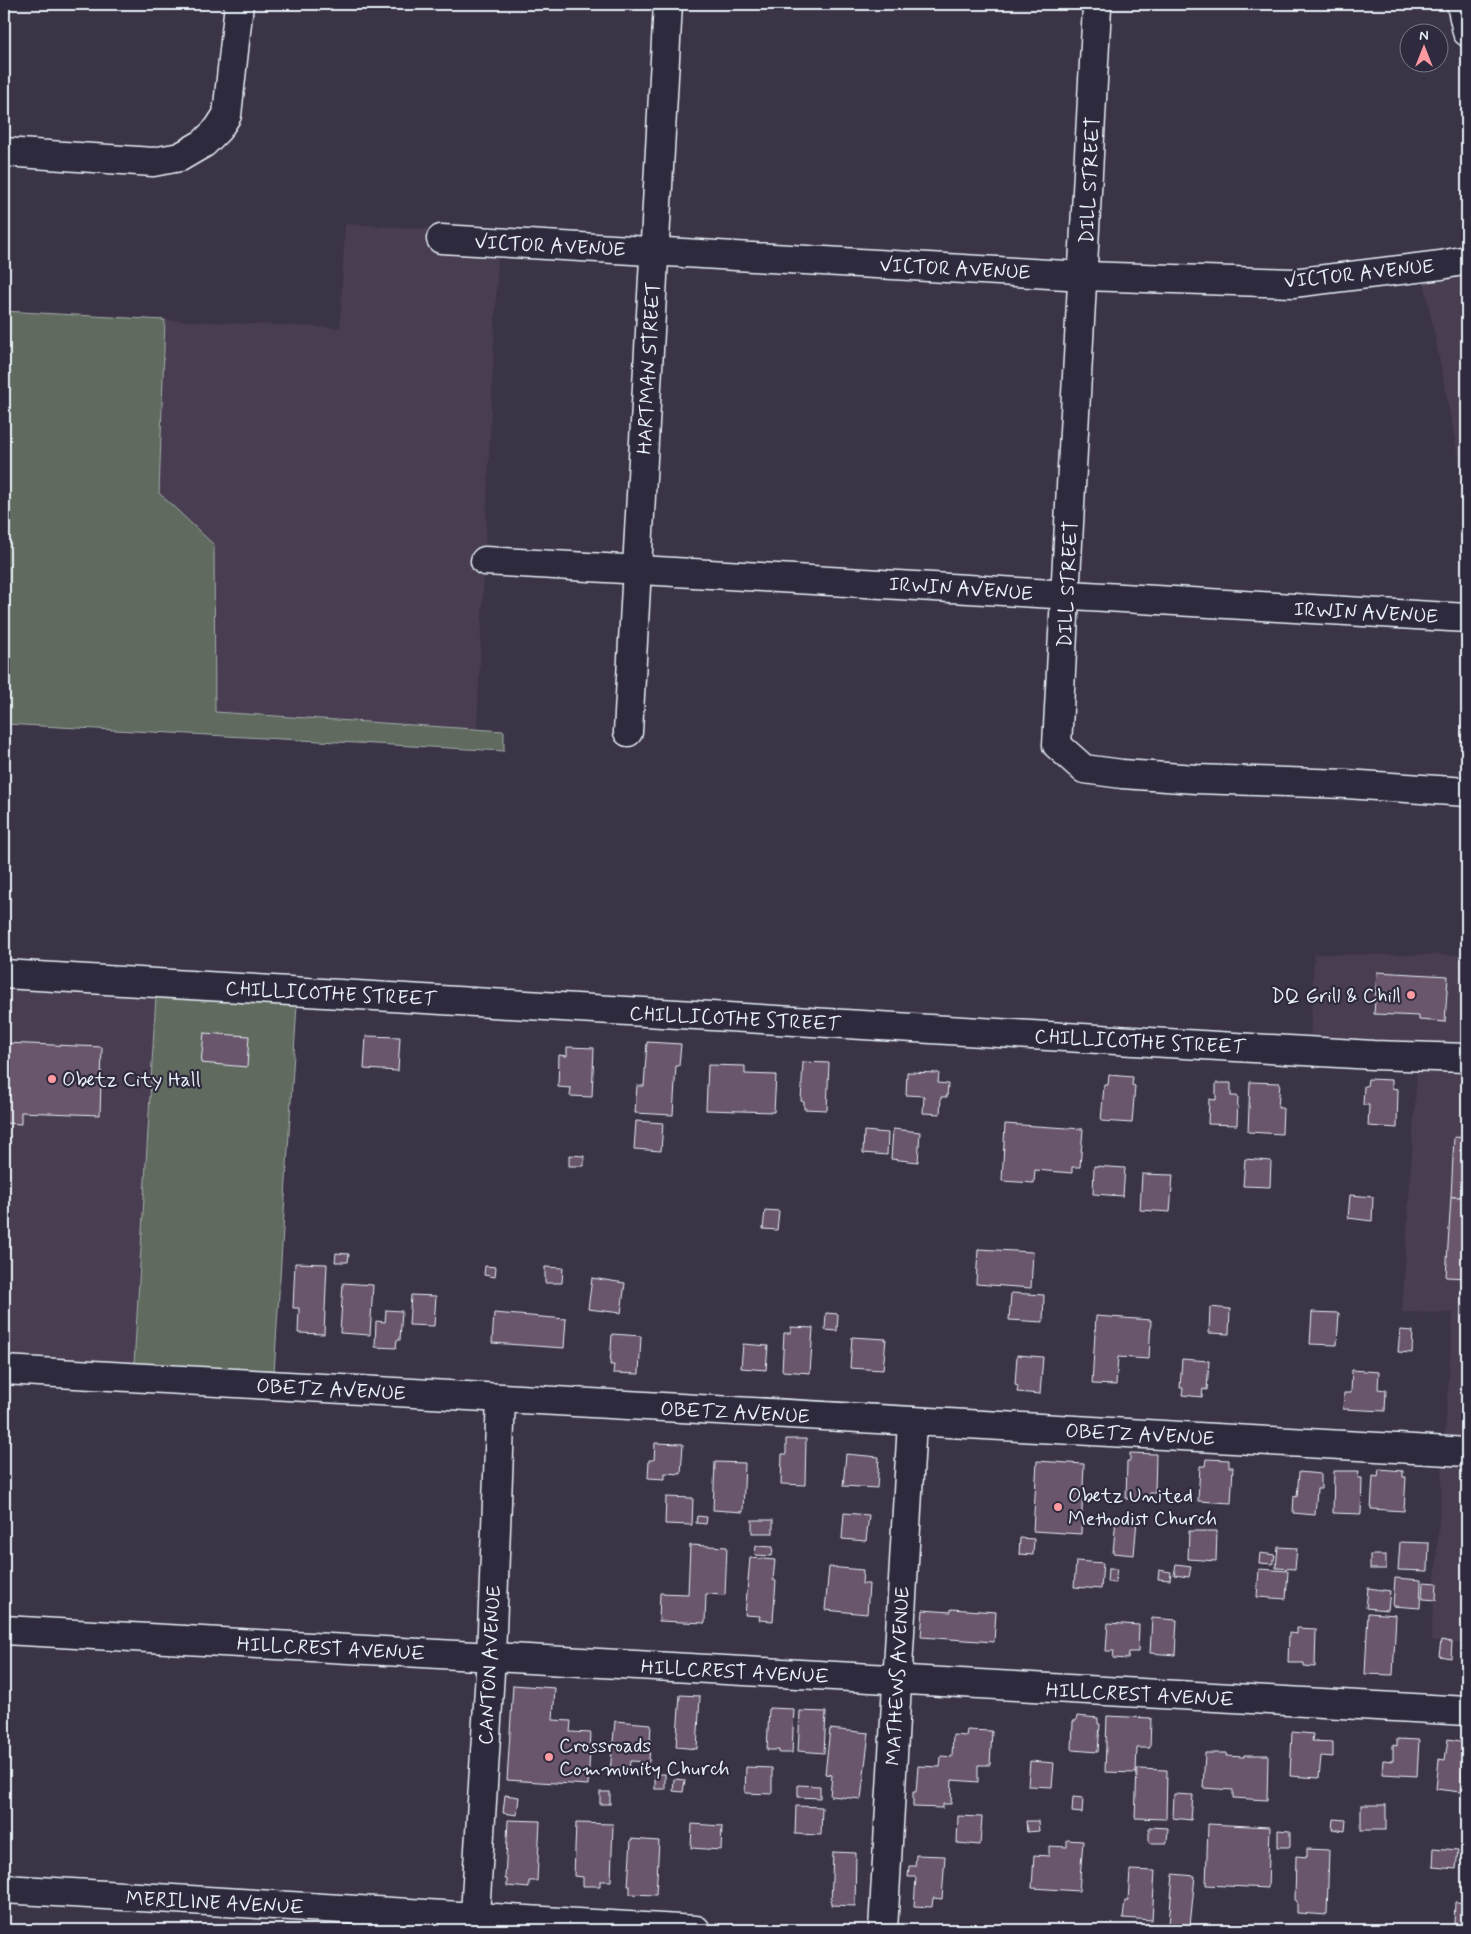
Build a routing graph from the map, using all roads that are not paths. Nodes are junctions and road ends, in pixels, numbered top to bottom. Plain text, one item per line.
1 (239, 4) edge
2 (668, 4) edge
3 (1096, 4) edge
4 (1461, 4) edge
5 (1467, 32) edge
6 (4, 152) edge
7 (441, 238) dead end
8 (654, 252) junction
9 (1467, 260) edge
10 (1084, 276) junction
11 (485, 561) dead end
12 (636, 569) junction
13 (1066, 595) junction
14 (1467, 618) edge
15 (628, 732) dead end
16 (1467, 792) edge
17 (4, 974) edge
18 (1467, 1058) edge
19 (4, 1370) edge
20 (501, 1399) junction
21 (912, 1422) junction
22 (1467, 1452) edge
23 (4, 1630) edge
24 (491, 1656) junction
25 (896, 1681) junction
26 (1467, 1711) edge
27 (4, 1889) edge
28 (474, 1924) edge
29 (696, 1930) edge
30 (883, 1930) edge

1 - 6 street
2 - 8 street, HARTMAN STREET
3 - 10 street, DILL STREET
4 - 5 street
7 - 8 street, VICTOR AVENUE
8 - 10 street, VICTOR AVENUE
8 - 12 street, HARTMAN STREET
9 - 10 street, VICTOR AVENUE
10 - 13 street, DILL STREET
11 - 12 street, IRWIN AVENUE
12 - 13 street, IRWIN AVENUE
12 - 15 street, HARTMAN STREET
13 - 14 street, IRWIN AVENUE
13 - 16 street, DILL STREET
17 - 18 street, CHILLICOTHE STREET
19 - 20 street, OBETZ AVENUE
20 - 21 street, OBETZ AVENUE
20 - 24 street, CANTON AVENUE
21 - 22 street, OBETZ AVENUE
21 - 25 street, MATHEWS AVENUE
23 - 24 street, HILLCREST AVENUE
24 - 25 street, HILLCREST AVENUE
24 - 28 street, CANTON AVENUE
25 - 26 street, HILLCREST AVENUE
25 - 30 street, MATHEWS AVENUE
27 - 28 street, MERILINE AVENUE
28 - 29 street, MERILINE AVENUE

